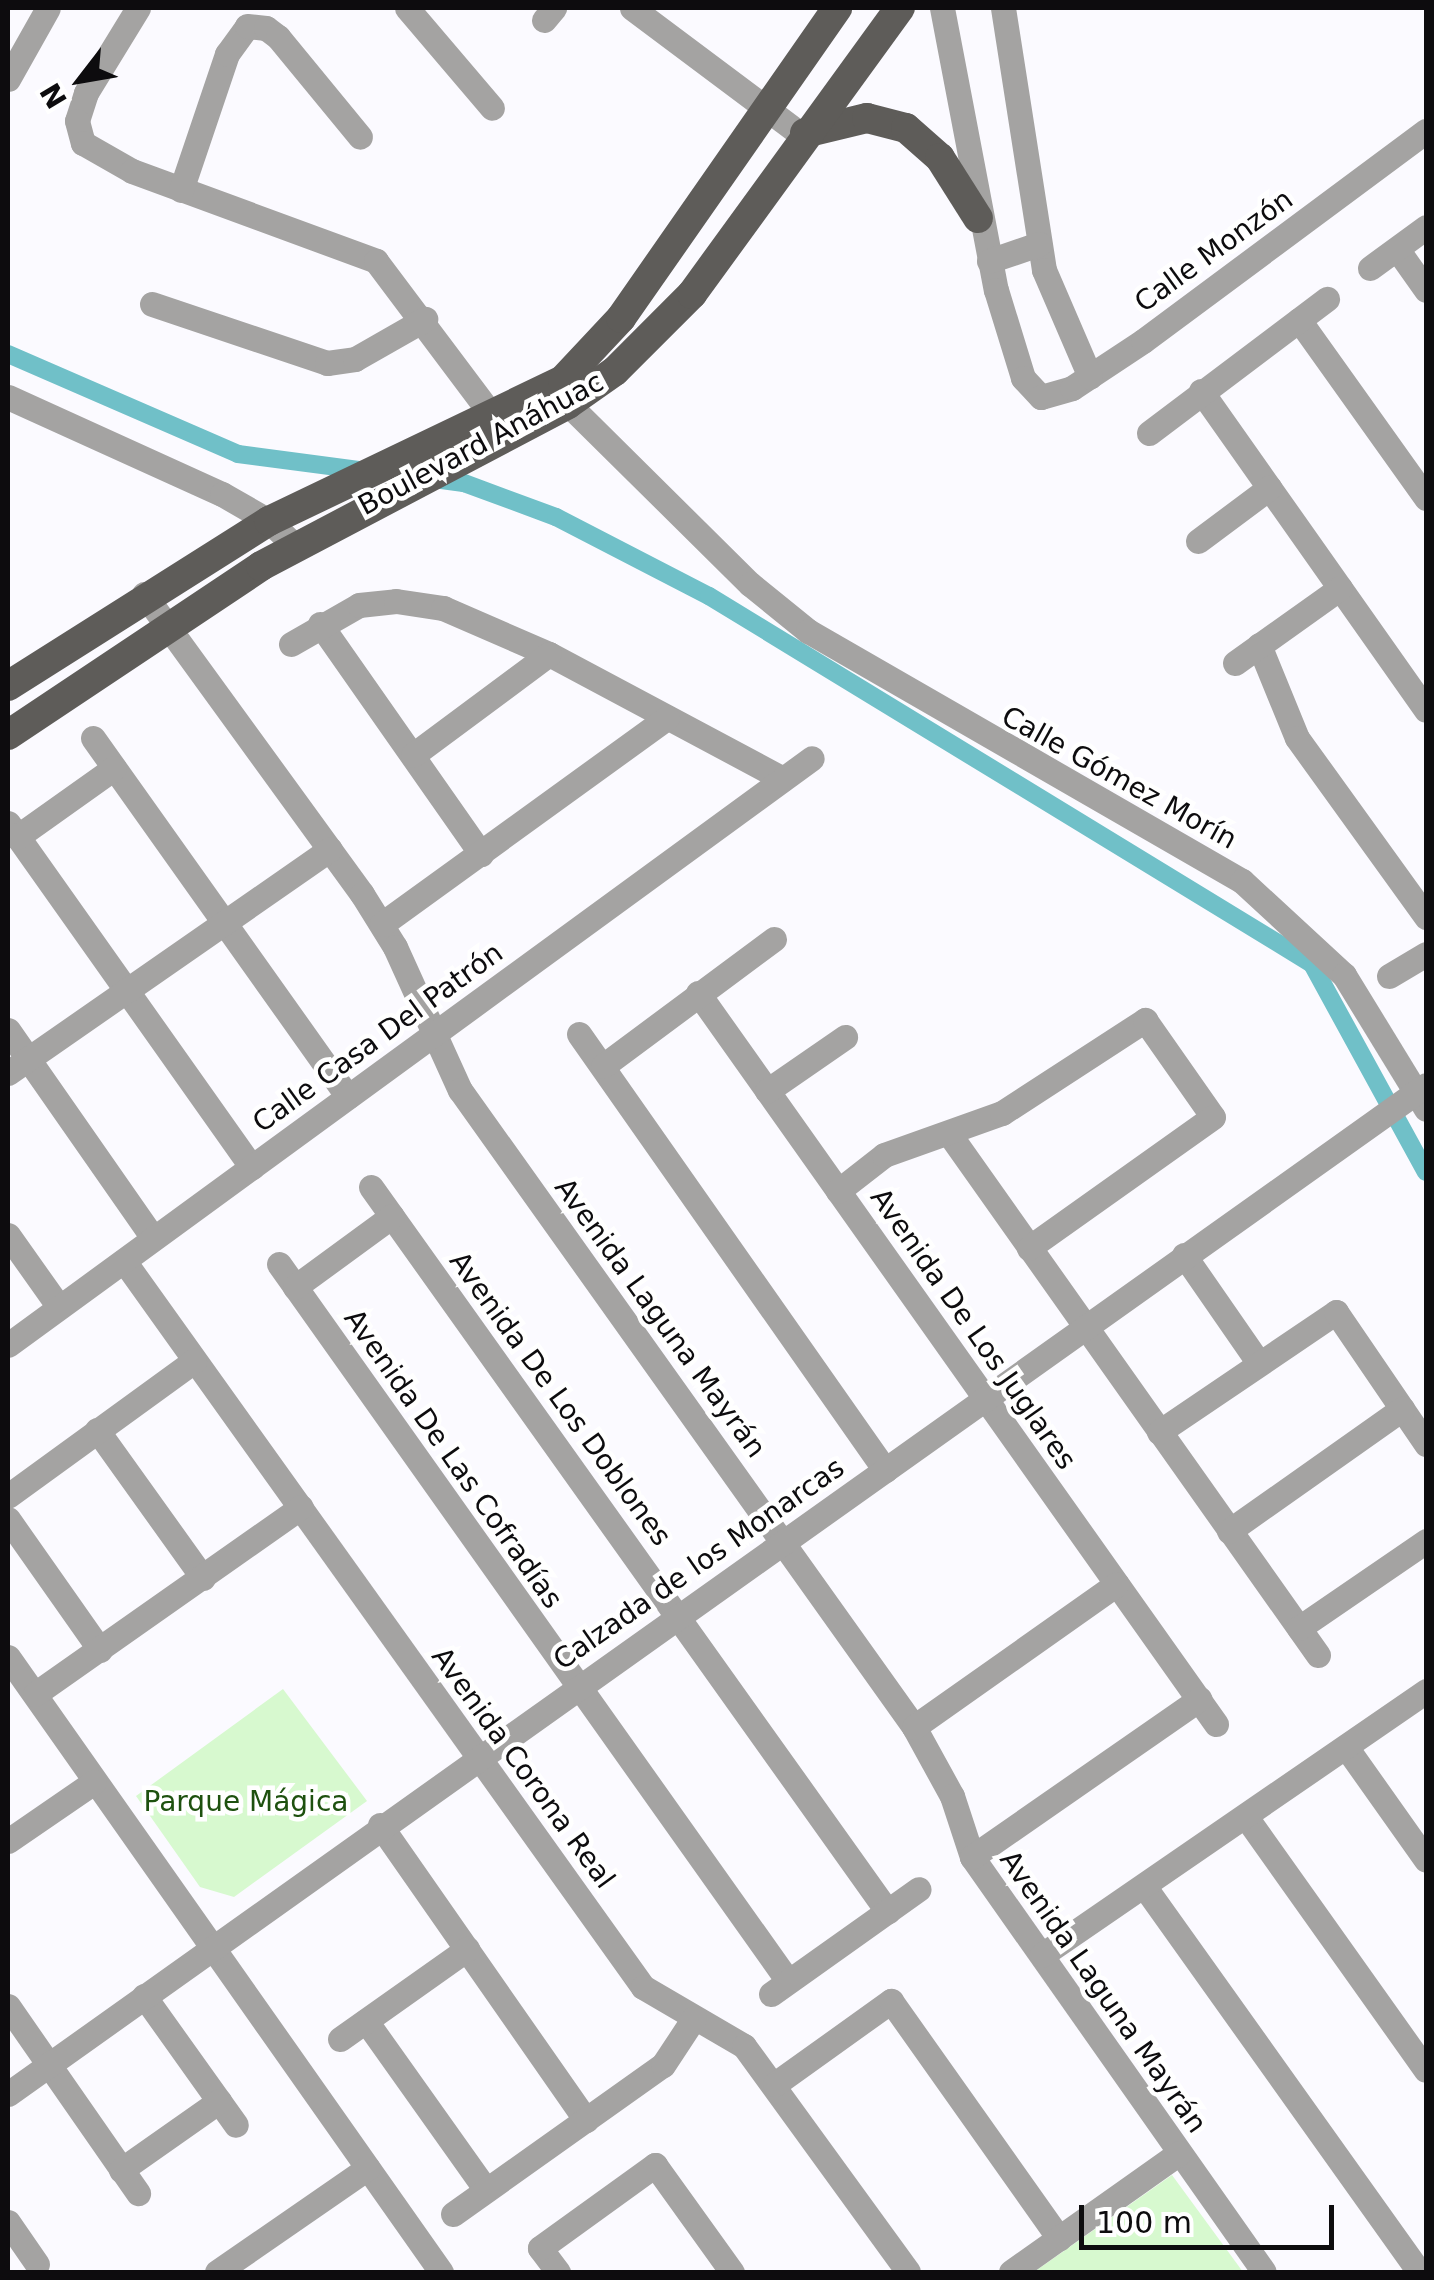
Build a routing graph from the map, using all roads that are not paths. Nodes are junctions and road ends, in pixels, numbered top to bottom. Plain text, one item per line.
1 (48, 8) edge
2 (138, 8) edge
3 (407, 8) edge
4 (632, 8) edge
5 (837, 8) edge
6 (900, 8) edge
7 (942, 8) edge
8 (1003, 8) edge
9 (8, 79) edge
10 (764, 106) junction
11 (492, 108) dead end
12 (1426, 131) edge
13 (804, 134) junction
14 (360, 137) dead end
15 (181, 190) junction
16 (978, 218) junction
17 (1426, 227) edge
18 (1040, 244) junction
19 (1397, 248) junction
20 (989, 261) junction
21 (1370, 268) dead end
22 (1426, 290) edge
23 (1328, 300) dead end
24 (152, 304) dead end
25 (424, 319) junction
26 (1299, 320) junction
27 (1090, 377) junction
28 (1201, 391) junction
29 (8, 397) edge
30 (568, 404) junction
31 (500, 427) junction
32 (1149, 433) dead end
33 (1268, 488) junction
34 (1426, 498) edge
35 (269, 521) junction
36 (1198, 541) dead end
37 (295, 546) junction
38 (1340, 588) junction
39 (144, 594) junction
40 (320, 624) junction
41 (167, 626) junction
42 (291, 644) dead end
43 (1259, 645) junction
44 (549, 654) junction
45 (1235, 663) dead end
46 (8, 686) edge
47 (1426, 710) edge
48 (666, 718) junction
49 (8, 735) edge
50 (93, 738) dead end
51 (413, 754) junction
52 (812, 758) dead end
53 (114, 768) junction
54 (783, 779) junction
55 (12, 830) edge
56 (330, 849) junction
57 (481, 854) junction
58 (1426, 917) edge
59 (225, 923) junction
60 (382, 924) junction
61 (774, 939) dead end
62 (1426, 954) edge
63 (1389, 976) dead end
64 (126, 990) junction
65 (698, 993) junction
66 (8, 1030) edge
67 (579, 1034) dead end
68 (845, 1037) dead end
69 (432, 1038) junction
70 (18, 1066) edge
71 (603, 1066) junction
72 (767, 1090) junction
73 (1419, 1096) edge
74 (348, 1097) junction
75 (950, 1134) junction
76 (252, 1167) junction
77 (371, 1187) dead end
78 (838, 1191) junction
79 (392, 1216) junction
80 (8, 1235) edge
81 (153, 1238) junction
82 (1029, 1248) junction
83 (1184, 1255) junction
84 (124, 1261) junction
85 (279, 1264) dead end
86 (295, 1287) junction
87 (58, 1308) junction
88 (1087, 1327) junction
89 (8, 1345) edge
90 (194, 1361) junction
91 (1258, 1362) junction
92 (985, 1399) junction
93 (1402, 1409) junction
94 (97, 1430) junction
95 (1159, 1432) junction
96 (1426, 1444) edge
97 (886, 1470) junction
98 (8, 1496) edge
99 (300, 1507) junction
100 (8, 1520) edge
101 (1229, 1531) junction
102 (782, 1541) junction
103 (1426, 1542) edge
104 (203, 1578) junction
105 (1117, 1584) junction
106 (679, 1616) junction
107 (1300, 1628) junction
108 (100, 1650) junction
109 (1318, 1654) dead end
110 (8, 1657) edge
111 (578, 1687) junction
112 (1426, 1691) edge
113 (23, 1692) edge
114 (1198, 1699) junction
115 (1216, 1724) dead end
116 (914, 1726) junction
117 (1346, 1747) junction
118 (476, 1757) junction
119 (94, 1782) junction
120 (1246, 1817) junction
121 (380, 1825) junction
122 (8, 1841) edge
123 (972, 1857) junction
124 (1426, 1860) edge
125 (1144, 1886) junction
126 (919, 1889) dead end
127 (888, 1912) junction
128 (210, 1949) junction
129 (467, 1949) junction
130 (1042, 1955) junction
131 (144, 1996) junction
132 (8, 2006) edge
133 (694, 2018) junction
134 (366, 2021) junction
135 (340, 2040) dead end
136 (48, 2065) junction
137 (1426, 2070) edge
138 (775, 2084) junction
139 (8, 2094) edge
140 (219, 2100) junction
141 (586, 2120) junction
142 (236, 2125) dead end
143 (1179, 2153) junction
144 (368, 2168) junction
145 (121, 2170) junction
146 (486, 2190) junction
147 (138, 2193) dead end
148 (453, 2214) dead end
149 (11, 2235) edge
150 (1059, 2238) junction
151 (37, 2264) dead end
152 (1426, 2266) edge
153 (217, 2272) edge
154 (441, 2272) edge
155 (558, 2272) edge
156 (732, 2272) edge
157 (908, 2272) edge
158 (1011, 2272) edge
159 (1264, 2272) edge
160 (1418, 2272) edge

1 - 9 street
2 - 15 street
3 - 11 street
4 - 10 street
5 - 10 main road, Boulevard Anáhuac
6 - 13 main road, Boulevard Anáhuac
7 - 16 street
8 - 18 street
10 - 13 street
10 - 31 main road, Boulevard Anáhuac
12 - 27 street, Calle Monzón
13 - 16 main road
13 - 30 main road, Boulevard Anáhuac
14 - 15 street
15 - 25 street
16 - 20 street
17 - 19 street
18 - 20 street
18 - 27 street
19 - 21 street
19 - 22 street
20 - 27 street, Calle Monzón
23 - 26 street
24 - 25 street
25 - 31 street
26 - 28 street
26 - 34 street
28 - 32 street
28 - 33 street
29 - 35 street
30 - 31 main road, Boulevard Anáhuac
30 - 73 street, Calle Gómez Morín
31 - 35 main road, Boulevard Anáhuac
31 - 37 main road, Boulevard Anáhuac
33 - 36 street
33 - 38 street
35 - 37 street
35 - 39 main road, Boulevard Anáhuac
37 - 41 main road, Boulevard Anáhuac
38 - 43 street
38 - 47 street
39 - 41 street, Avenida Laguna Mayrán
39 - 46 main road, Boulevard Anáhuac
40 - 42 street
40 - 44 street
40 - 51 street
41 - 49 main road, Boulevard Anáhuac
41 - 56 street, Avenida Laguna Mayrán
43 - 45 street
43 - 58 street
44 - 48 street
44 - 51 street
48 - 54 street
48 - 57 street
50 - 53 street
51 - 57 street
52 - 54 street, Calle Casa Del Patrón
53 - 55 street
53 - 59 street
54 - 69 street, Calle Casa Del Patrón
55 - 64 street
56 - 59 street
56 - 60 street, Avenida Laguna Mayrán
57 - 60 street
59 - 64 street
59 - 74 street
60 - 69 street, Avenida Laguna Mayrán
61 - 65 street
62 - 63 street
64 - 70 street
64 - 76 street
65 - 71 street
65 - 72 street, Avenida De Los Juglares
66 - 70 street
67 - 71 street
68 - 72 street
69 - 74 street, Calle Casa Del Patrón
69 - 102 street, Avenida Laguna Mayrán
70 - 81 street
71 - 97 street
72 - 78 street, Avenida De Los Juglares
73 - 83 street, Calzada de los Monarcas
74 - 76 street, Calle Casa Del Patrón
75 - 78 street
75 - 82 street
75 - 82 street
76 - 81 street, Calle Casa Del Patrón
77 - 79 street, Avenida De Los Doblones
78 - 92 street, Avenida De Los Juglares
79 - 86 street
79 - 106 street, Avenida De Los Doblones
80 - 87 street
81 - 84 street, Calle Casa Del Patrón
82 - 88 street
83 - 88 street, Calzada de los Monarcas
83 - 91 street
84 - 87 street, Calle Casa Del Patrón
84 - 90 street, Avenida Corona Real
85 - 86 street, Avenida De Las Cofradías
86 - 111 street, Avenida De Las Cofradías
87 - 89 street, Calle Casa Del Patrón
88 - 92 street, Calzada de los Monarcas
88 - 95 street
90 - 94 street
90 - 99 street, Avenida Corona Real
91 - 93 street
91 - 95 street
92 - 97 street, Calzada de los Monarcas
92 - 105 street, Avenida De Los Juglares
93 - 96 street
93 - 101 street
94 - 98 street
94 - 104 street
95 - 101 street
97 - 102 street, Calzada de los Monarcas
99 - 104 street
99 - 118 street, Avenida Corona Real
100 - 108 street
101 - 107 street
102 - 106 street, Calzada de los Monarcas
102 - 116 street, Avenida Laguna Mayrán
103 - 107 street
104 - 108 street
105 - 114 street, Avenida De Los Juglares
105 - 116 street
106 - 111 street, Calzada de los Monarcas
106 - 127 street, Avenida De Los Doblones
107 - 109 street
108 - 113 street
110 - 113 street
111 - 118 street, Calzada de los Monarcas
111 - 127 street, Avenida De Las Cofradías
112 - 117 street
113 - 119 street
114 - 115 street, Avenida De Los Juglares
114 - 123 street
116 - 123 street, Avenida Laguna Mayrán
117 - 120 street
117 - 124 street
118 - 121 street, Calzada de los Monarcas
118 - 133 street, Avenida Corona Real
119 - 122 street
119 - 128 street
120 - 125 street
120 - 137 street
121 - 128 street, Calzada de los Monarcas
121 - 129 street
123 - 130 street, Avenida Laguna Mayrán
125 - 130 street
125 - 160 street
126 - 127 street
128 - 131 street, Calzada de los Monarcas
128 - 144 street
129 - 134 street
129 - 141 street
130 - 143 street, Avenida Laguna Mayrán
131 - 136 street, Calzada de los Monarcas
131 - 140 street
132 - 136 street
133 - 138 street, Avenida Corona Real
133 - 141 street
134 - 135 street
134 - 146 street
136 - 139 street, Calzada de los Monarcas
136 - 145 street
138 - 150 street
138 - 157 street, Avenida Corona Real
140 - 142 street
140 - 145 street
141 - 146 street
143 - 150 street
143 - 159 street, Avenida Laguna Mayrán
144 - 153 street
144 - 154 street
145 - 147 street
146 - 148 street
149 - 151 street
150 - 158 street
152 - 160 street
155 - 156 street

